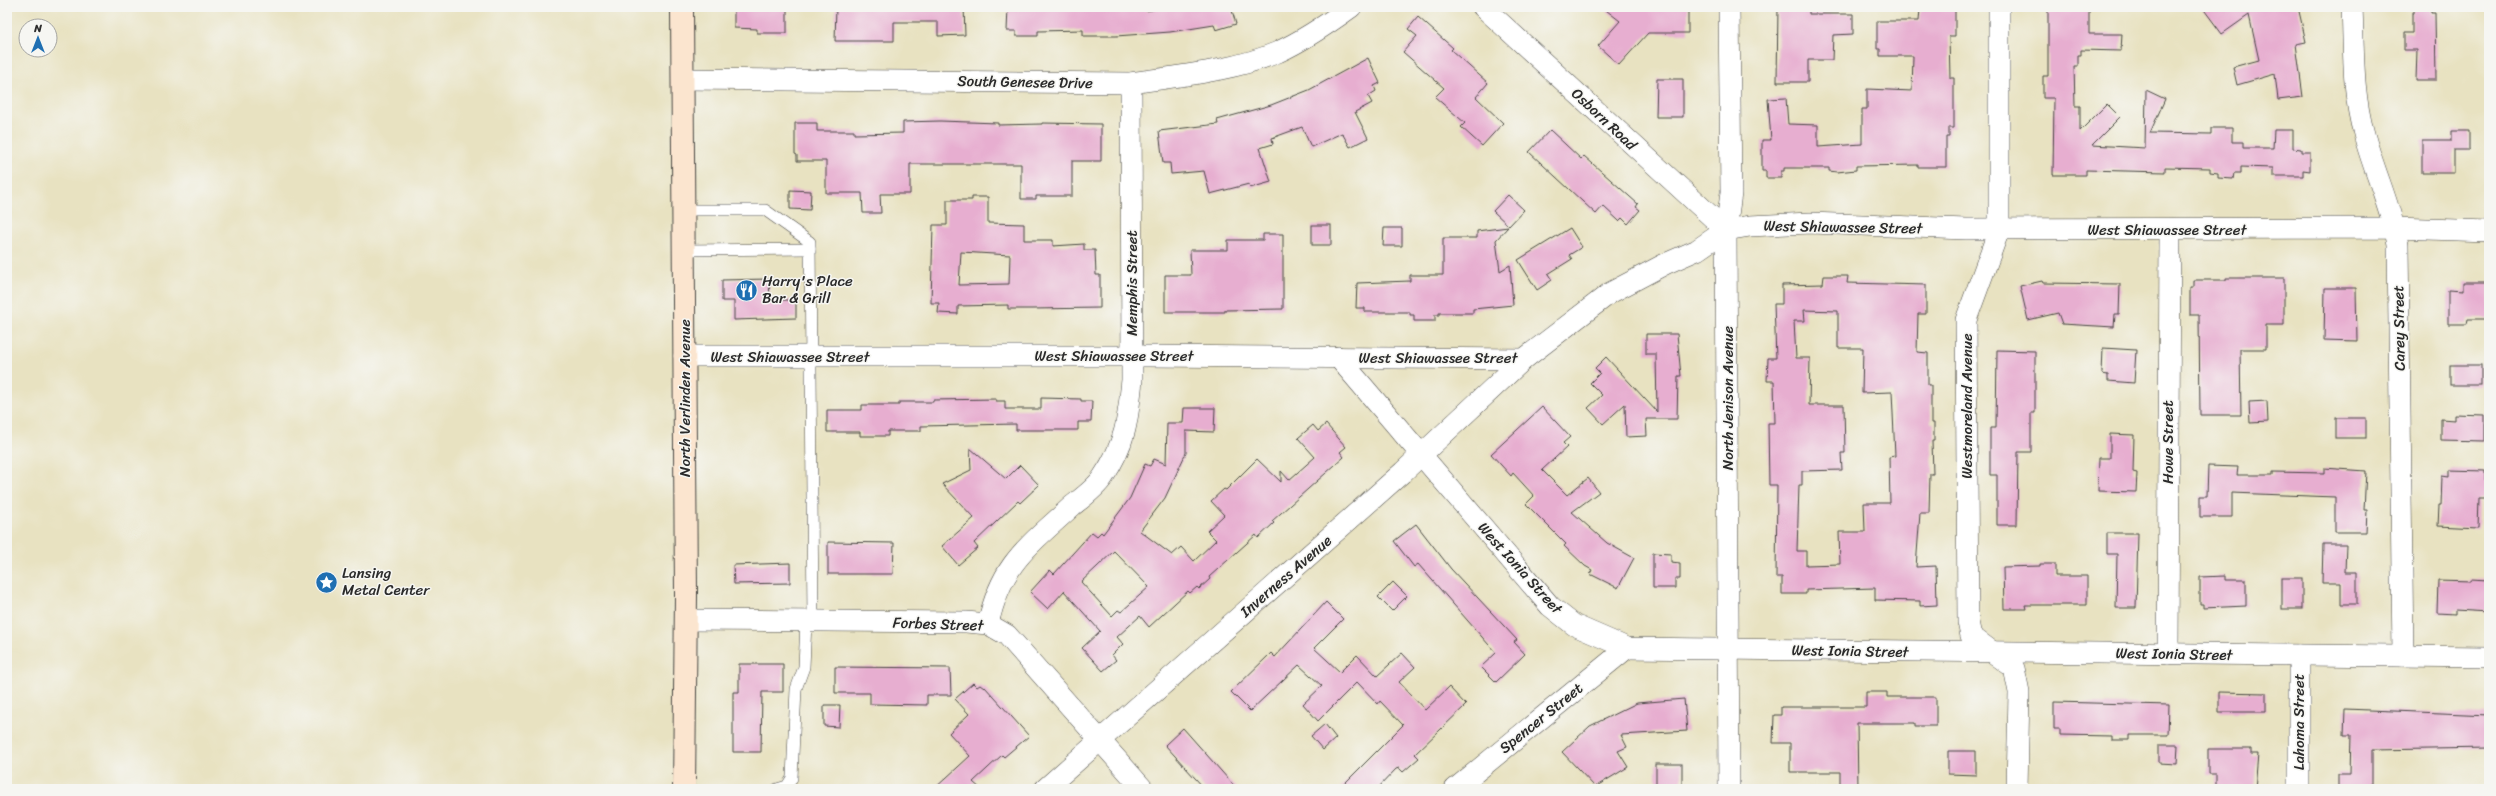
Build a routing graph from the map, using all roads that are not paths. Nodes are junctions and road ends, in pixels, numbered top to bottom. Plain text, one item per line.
1 (682, 7) edge
2 (1351, 7) edge
3 (1483, 7) edge
4 (1729, 7) edge
5 (1999, 7) edge
6 (2352, 7) edge
7 (682, 79) junction
8 (1132, 83) junction
9 (684, 210) junction
10 (2395, 228) junction
11 (1726, 230) junction
12 (1999, 230) junction
13 (2170, 230) junction
14 (2489, 231) edge
15 (684, 250) junction
16 (810, 250) junction
17 (684, 356) junction
18 (1132, 356) junction
19 (1338, 357) junction
20 (810, 358) junction
21 (1524, 359) junction
22 (1421, 455) junction
23 (686, 620) junction
24 (809, 622) junction
25 (988, 624) junction
26 (1627, 648) junction
27 (1730, 650) junction
28 (1994, 652) junction
29 (2168, 654) junction
30 (2299, 656) junction
31 (2404, 656) junction
32 (2489, 657) edge
33 (1100, 740) junction
34 (684, 789) edge
35 (777, 789) edge
36 (1045, 789) edge
37 (1143, 789) edge
38 (1455, 789) edge
39 (1729, 789) edge
40 (2017, 789) edge
41 (2299, 789) edge

1 - 7 street, North Verlinden Avenue
2 - 8 street, South Genesee Drive
3 - 11 street, Osborn Road
4 - 11 street, North Jenison Avenue
5 - 12 street, Westmoreland Avenue
6 - 10 street, Carey Street
7 - 8 street, South Genesee Drive
7 - 9 street, North Verlinden Avenue
8 - 18 street, Memphis Street
9 - 15 street, North Verlinden Avenue
9 - 16 lane
10 - 13 street, West Shiawassee Street
10 - 14 street, West Shiawassee Street
10 - 31 street, Carey Street
11 - 12 street, West Shiawassee Street
11 - 21 street, West Shiawassee Street
11 - 27 street, North Jenison Avenue
12 - 13 street, West Shiawassee Street
12 - 28 street, Westmoreland Avenue
13 - 29 street, Howe Street
15 - 16 lane
15 - 17 street, North Verlinden Avenue
16 - 20 lane
17 - 20 street, West Shiawassee Street
17 - 23 street, North Verlinden Avenue
18 - 19 street, West Shiawassee Street
18 - 20 street, West Shiawassee Street
18 - 25 street, Memphis Street
19 - 21 street, West Shiawassee Street
19 - 22 street, West Ionia Street
20 - 24 lane
21 - 22 street, Inverness Avenue
22 - 26 street, West Ionia Street
22 - 33 street, Inverness Avenue
23 - 24 street, Forbes Street
23 - 34 street, North Verlinden Avenue
24 - 25 street, Forbes Street
24 - 35 lane
25 - 33 street, Forbes Street
26 - 27 street, West Ionia Street
26 - 38 street, Spencer Street
27 - 28 street, West Ionia Street
27 - 39 street, North Jenison Avenue
28 - 29 street, West Ionia Street
28 - 40 street, Westmoreland Avenue
29 - 30 street, West Ionia Street
30 - 31 street, West Ionia Street
30 - 41 street, Lahoma Street
31 - 32 street, West Ionia Street
33 - 36 street, Inverness Avenue
33 - 37 street, Forbes Street

